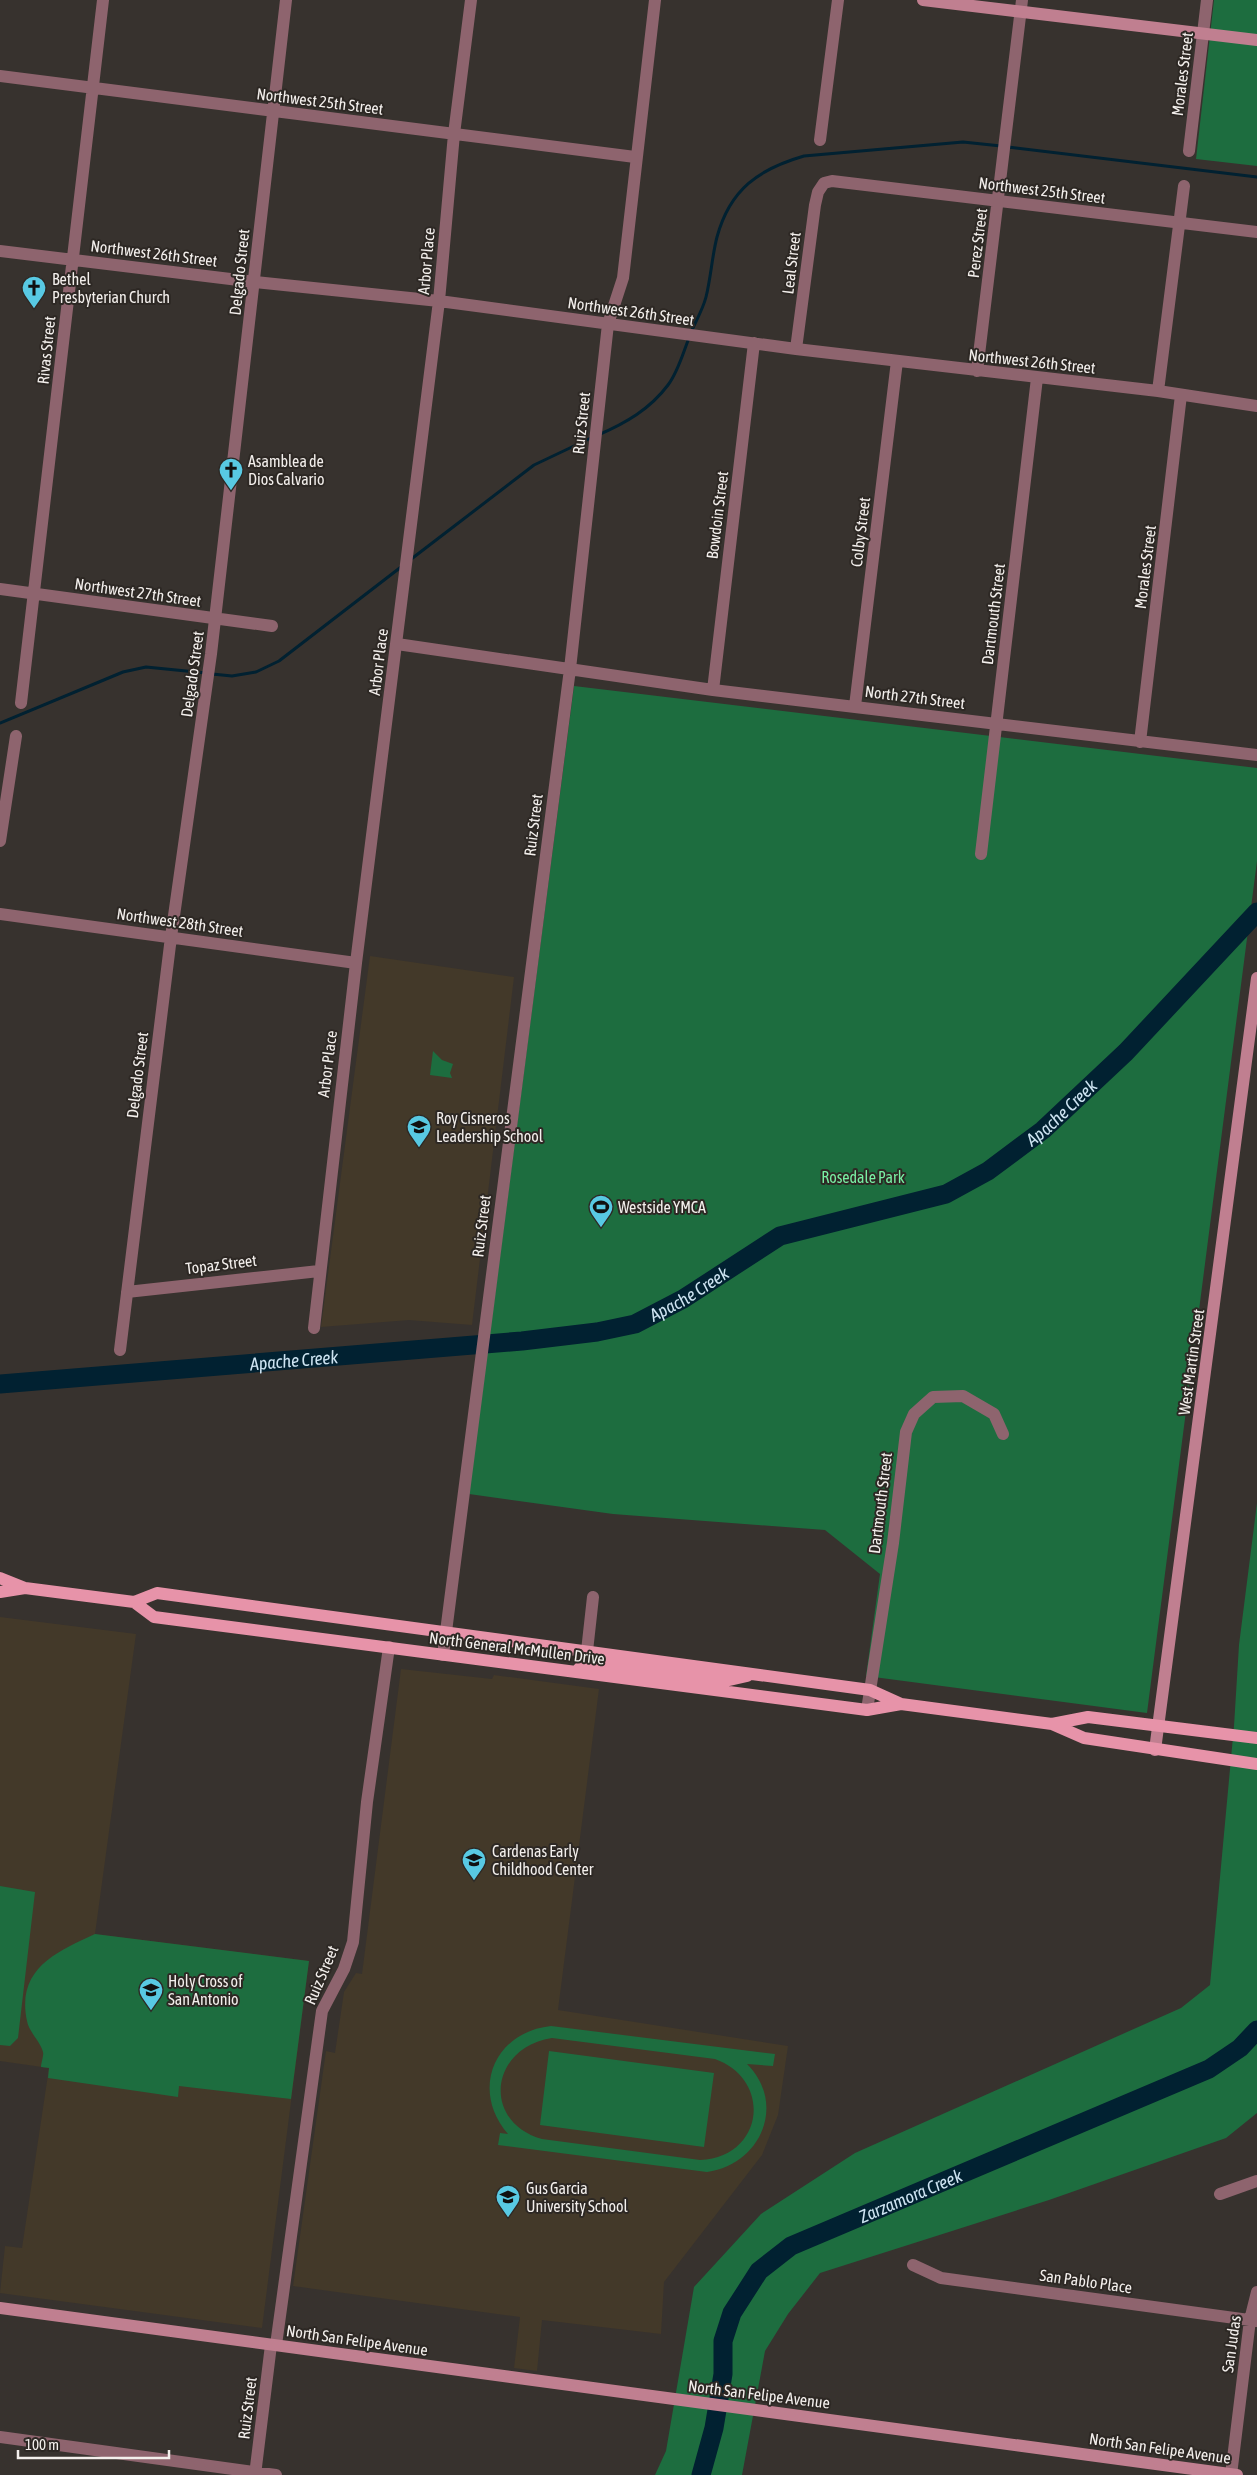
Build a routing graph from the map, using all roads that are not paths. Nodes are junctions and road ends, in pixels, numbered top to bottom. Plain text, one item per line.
1 (103, 0) edge
2 (286, 0) edge
3 (471, 0) edge
4 (655, 0) edge
5 (838, 0) edge
6 (923, 0) edge
7 (1207, 0) edge
8 (1022, 6) edge
9 (1203, 34) junction
10 (1257, 40) edge
11 (0, 76) edge
12 (94, 88) junction
13 (273, 112) junction
14 (454, 134) junction
15 (820, 140) dead end
16 (1189, 151) dead end
17 (636, 157) junction
18 (824, 183) joint
19 (1184, 186) dead end
20 (998, 202) junction
21 (1178, 223) junction
22 (1257, 232) edge
23 (0, 251) edge
24 (72, 259) junction
25 (255, 282) junction
26 (439, 301) junction
27 (608, 324) junction
28 (754, 343) junction
29 (796, 349) junction
30 (897, 361) junction
31 (977, 371) junction
32 (1037, 378) junction
33 (1158, 391) junction
34 (1181, 395) junction
35 (1257, 406) edge
36 (0, 589) edge
37 (35, 594) junction
38 (215, 619) junction
39 (272, 626) dead end
40 (397, 644) junction
41 (570, 669) junction
42 (712, 690) junction
43 (22, 703) dead end
44 (855, 706) junction
45 (997, 723) junction
46 (16, 736) dead end
47 (1140, 742) junction
48 (1257, 755) edge
49 (0, 841) edge
50 (981, 854) dead end
51 (0, 914) edge
52 (171, 937) junction
53 (356, 963) junction
54 (1257, 978) edge
55 (319, 1271) junction
56 (127, 1292) junction
57 (314, 1328) dead end
58 (120, 1350) dead end
59 (1003, 1434) dead end
60 (0, 1578) edge
61 (25, 1588) junction
62 (0, 1592) edge
63 (593, 1597) dead end
64 (134, 1602) junction
65 (446, 1633) junction
66 (389, 1648) junction
67 (587, 1651) junction
68 (443, 1655) junction
69 (576, 1672) junction
70 (759, 1674) junction
71 (870, 1690) junction
72 (901, 1704) junction
73 (867, 1710) junction
74 (1052, 1724) junction
75 (1159, 1725) junction
76 (1255, 1738) edge
77 (1156, 1750) junction
78 (1252, 1764) edge
79 (1257, 2181) edge
80 (1220, 2194) dead end
81 (913, 2266) dead end
82 (1257, 2292) edge
83 (0, 2308) edge
84 (1254, 2320) edge
85 (273, 2345) junction
86 (0, 2438) edge
87 (255, 2474) edge
88 (276, 2475) edge
89 (1233, 2475) edge

1 - 12 street, Rivas Street
2 - 13 street, Delgado Street
3 - 14 street, Arbor Place
4 - 17 street, Ruiz Street
5 - 15 street
6 - 8 street
7 - 9 street, Morales Street
8 - 9 street
8 - 20 street, Perez Street
9 - 10 street
9 - 16 street, Morales Street
11 - 12 street, Northwest 25th Street
12 - 13 street, Northwest 25th Street
12 - 24 street, Rivas Street
13 - 14 street, Northwest 25th Street
13 - 25 street, Delgado Street
14 - 17 street, Northwest 25th Street
14 - 26 street, Arbor Place
17 - 27 street, Ruiz Street
18 - 20 street, Northwest 25th Street
18 - 29 street, Leal Street
19 - 21 street
20 - 21 street, Northwest 25th Street
20 - 31 street, Perez Street
21 - 22 street, Northwest 25th Street
21 - 33 street
23 - 24 street, Northwest 26th Street
24 - 25 street, Northwest 26th Street
24 - 37 street, Rivas Street
25 - 26 street, Northwest 26th Street
25 - 38 street, Delgado Street
26 - 27 street, Northwest 26th Street
26 - 40 street, Arbor Place
27 - 28 street, Northwest 26th Street
27 - 41 street, Ruiz Street
28 - 29 street, Northwest 26th Street
28 - 42 street, Bowdoin Street
29 - 30 street, Northwest 26th Street
30 - 31 street, Northwest 26th Street
30 - 44 street, Colby Street
31 - 32 street, Northwest 26th Street
32 - 33 street, Northwest 26th Street
32 - 45 street, Dartmouth Street
33 - 34 street, Northwest 26th Street
34 - 35 street, Northwest 26th Street
34 - 47 street, Morales Street
36 - 37 street, Northwest 27th Street
37 - 38 street, Northwest 27th Street
37 - 43 street, Rivas Street
38 - 39 street, Northwest 27th Street
38 - 52 street, Delgado Street
40 - 41 street
40 - 53 street, Arbor Place
41 - 42 street, North 27th Street
41 - 65 street, Ruiz Street
42 - 44 street, North 27th Street
44 - 45 street, North 27th Street
45 - 47 street, North 27th Street
45 - 50 street, Dartmouth Street
46 - 49 street
47 - 48 street, North 27th Street
51 - 52 street, Northwest 28th Street
52 - 53 street, Northwest 28th Street
52 - 56 street, Delgado Street
53 - 55 street, Arbor Place
54 - 75 street, West Martin Street
55 - 56 street, Topaz Street
55 - 57 street, Arbor Place
56 - 58 street, Delgado Street
59 - 71 street, Dartmouth Street
60 - 61 main road, North General McMullen Drive
61 - 62 main road, North General McMullen Drive
61 - 64 main road, North General McMullen Drive
63 - 67 street
64 - 65 main road, North General McMullen Drive
64 - 66 main road, North General McMullen Drive
65 - 67 main road, North General McMullen Drive
65 - 68 street, Ruiz Street
66 - 68 main road, North General McMullen Drive
66 - 85 street, Ruiz Street
67 - 70 main road, North General McMullen Drive
68 - 69 main road, North General McMullen Drive
69 - 70 main road
69 - 73 main road, North General McMullen Drive
70 - 71 main road, North General McMullen Drive
71 - 72 main road, North General McMullen Drive
71 - 73 street, Dartmouth Street
72 - 73 main road, North General McMullen Drive
72 - 74 main road, North General McMullen Drive
74 - 75 main road, North General McMullen Drive
74 - 77 main road, North General McMullen Drive
75 - 76 main road, North General McMullen Drive
75 - 77 street, West Martin Street
77 - 78 main road, North General McMullen Drive
79 - 80 street
81 - 84 street, San Pablo Place
82 - 84 street, San Judas
83 - 85 street, North San Felipe Avenue
84 - 89 street, San Judas
85 - 87 street, Ruiz Street
85 - 89 street, North San Felipe Avenue
86 - 87 street
87 - 88 street

